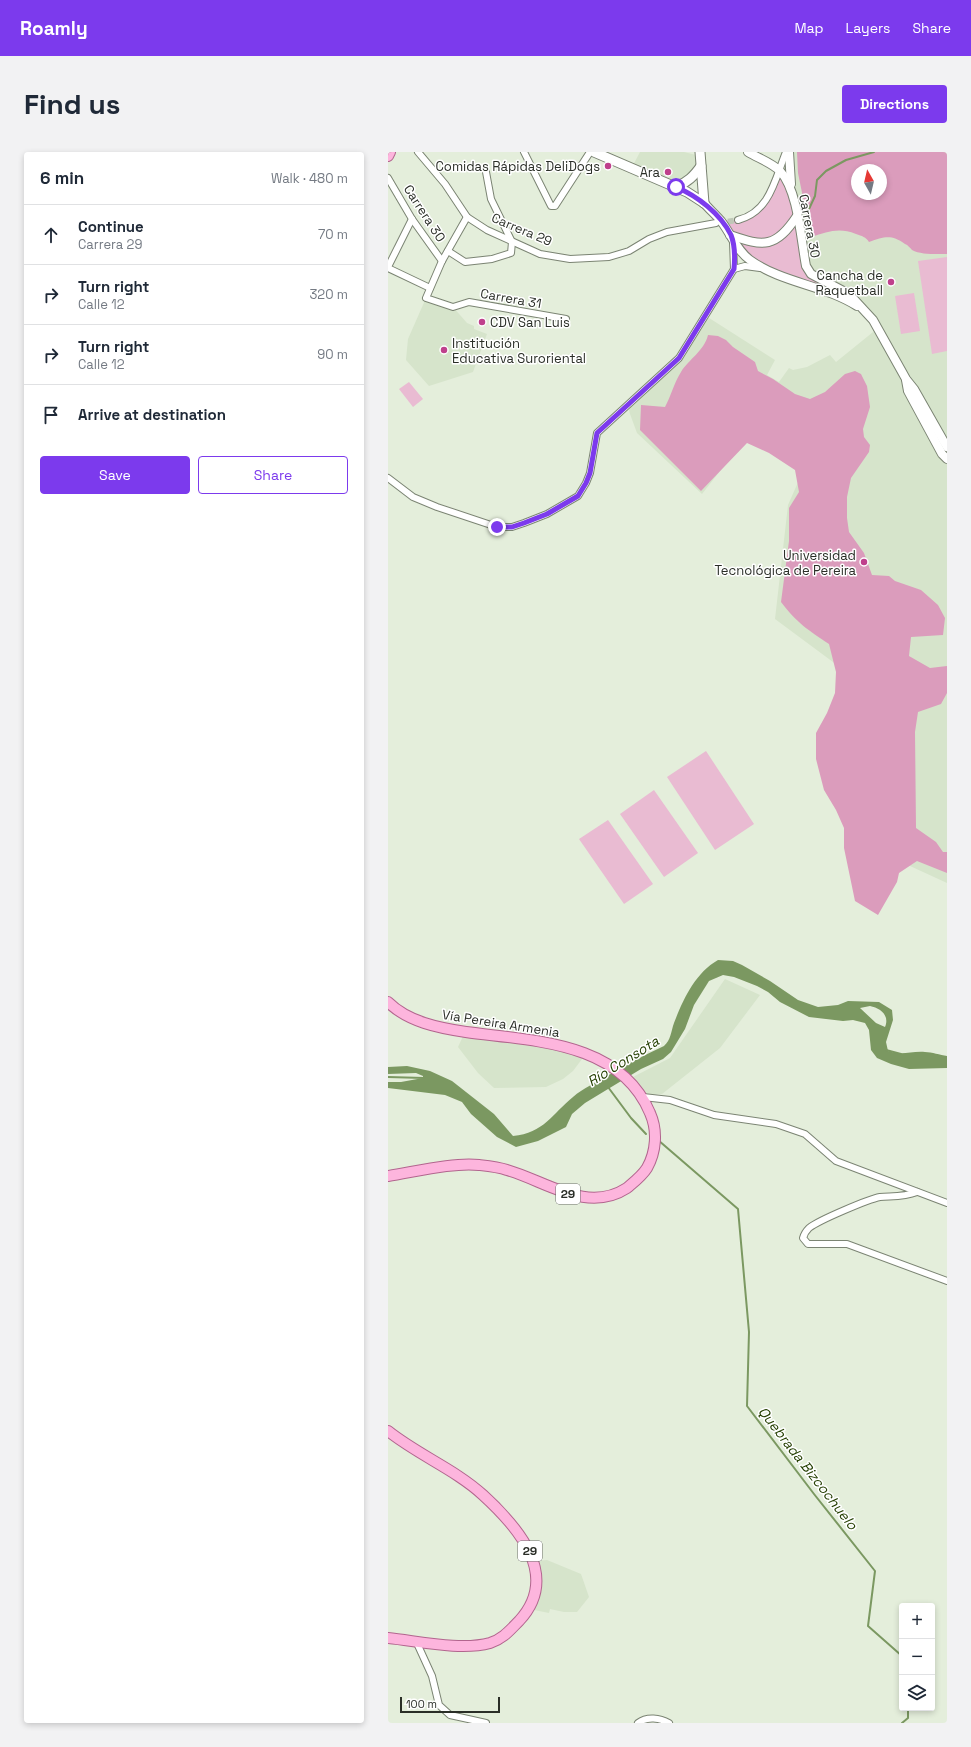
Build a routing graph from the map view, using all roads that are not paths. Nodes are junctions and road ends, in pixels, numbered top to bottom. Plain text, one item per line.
1 (390, 152) edge
2 (418, 152) edge
3 (524, 152) edge
4 (590, 152) edge
5 (594, 152) edge
6 (700, 152) edge
7 (748, 152) edge
8 (787, 152) edge
9 (388, 156) edge
10 (701, 166) junction
11 (778, 170) junction
12 (486, 172) dead end
13 (388, 178) edge
14 (676, 187) junction
15 (793, 196) junction
16 (704, 203) junction
17 (797, 216) junction
18 (466, 217) junction
19 (412, 219) junction
20 (738, 220) tunnel mouth
21 (716, 223) tunnel mouth
22 (730, 235) junction
23 (512, 242) junction
24 (448, 251) junction
25 (442, 261) junction
26 (388, 268) edge
27 (734, 269) junction
28 (765, 270) junction
29 (430, 288) junction
30 (863, 310) junction
31 (566, 319) dead end
32 (906, 379) junction
33 (947, 447) edge
34 (945, 455) edge
35 (388, 478) edge
36 (388, 1002) edge
37 (643, 1097) junction
38 (388, 1176) edge
39 (917, 1192) junction
40 (947, 1203) edge
41 (947, 1281) edge
42 (388, 1431) edge
43 (388, 1638) edge
44 (416, 1641) junction
45 (486, 1723) edge
46 (638, 1723) edge
47 (669, 1723) edge

1 - 9 main road
2 - 18 street, Carrera 29
3 - 4 street
5 - 14 main road
6 - 10 main road
7 - 11 street
8 - 11 street
8 - 15 street
10 - 14 main road
10 - 16 main road
11 - 15 street, Carrera 30
11 - 20 street
12 - 23 street
13 - 19 street, Carrera 30
14 - 16 main road
15 - 17 street, Carrera 30
16 - 22 street
17 - 22 street
17 - 30 street, Carrera 30
18 - 23 street, Carrera 29
18 - 24 street
19 - 25 street, Carrera 30
19 - 26 street
21 - 23 street, Carrera 29
22 - 27 street
22 - 28 street, Carrera 30
23 - 24 street
24 - 25 street
25 - 29 street
26 - 29 street
27 - 28 street
27 - 35 street
28 - 30 street, Carrera 30
29 - 31 street, Carrera 31
30 - 32 street, Carrera 30
32 - 33 street, Carrera 30
32 - 34 street, Carrera 30
36 - 37 main road, Vía Pereira Armenia / 29
37 - 38 main road, 29
37 - 39 street
39 - 40 street
39 - 41 street
42 - 44 main road, 29
43 - 44 main road, 29
44 - 45 street
46 - 47 street

